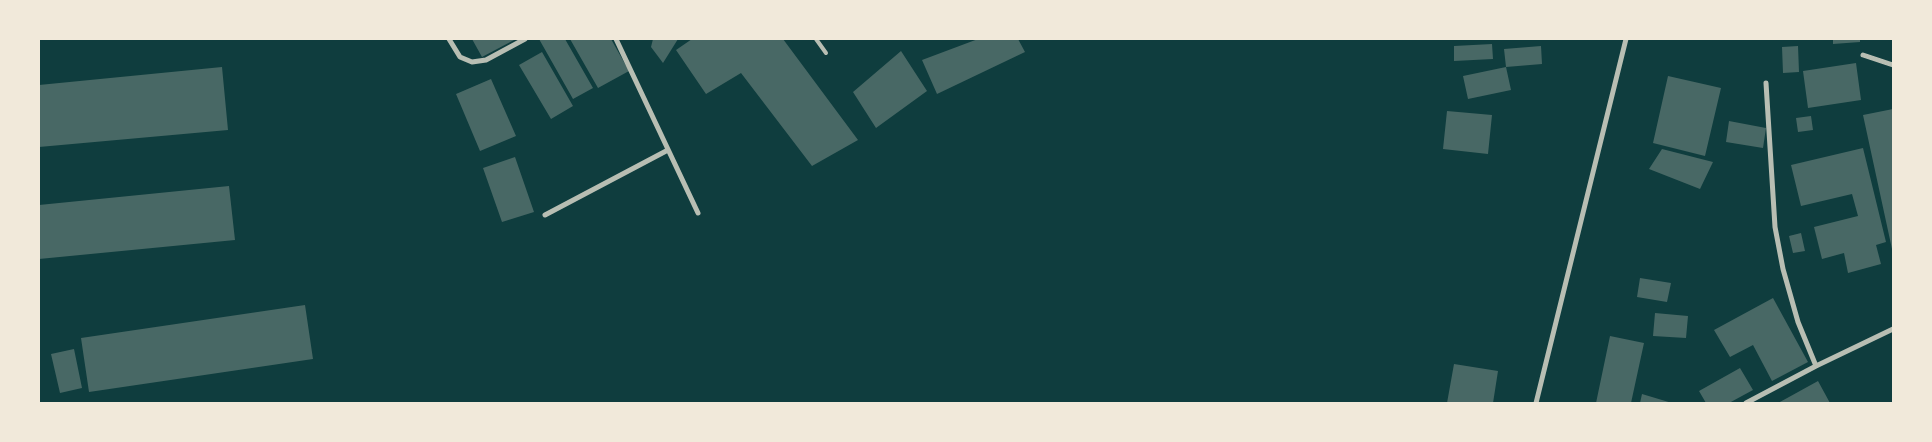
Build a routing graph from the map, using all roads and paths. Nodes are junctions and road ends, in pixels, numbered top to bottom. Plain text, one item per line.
1 (449, 39) edge
2 (525, 39) edge
3 (616, 39) edge
4 (816, 39) edge
5 (1626, 39) edge
6 (826, 53) dead end
7 (1863, 55) dead end
8 (1893, 65) edge
9 (1766, 83) dead end
10 (668, 150) junction
11 (698, 212) dead end
12 (545, 215) dead end
13 (1893, 329) edge
14 (1816, 366) junction
15 (1536, 403) edge
16 (1746, 403) edge

1 - 2 street
3 - 10 street
4 - 6 lane
5 - 15 street
7 - 8 street
9 - 14 street
10 - 11 street
10 - 12 street
13 - 14 street
14 - 16 street

